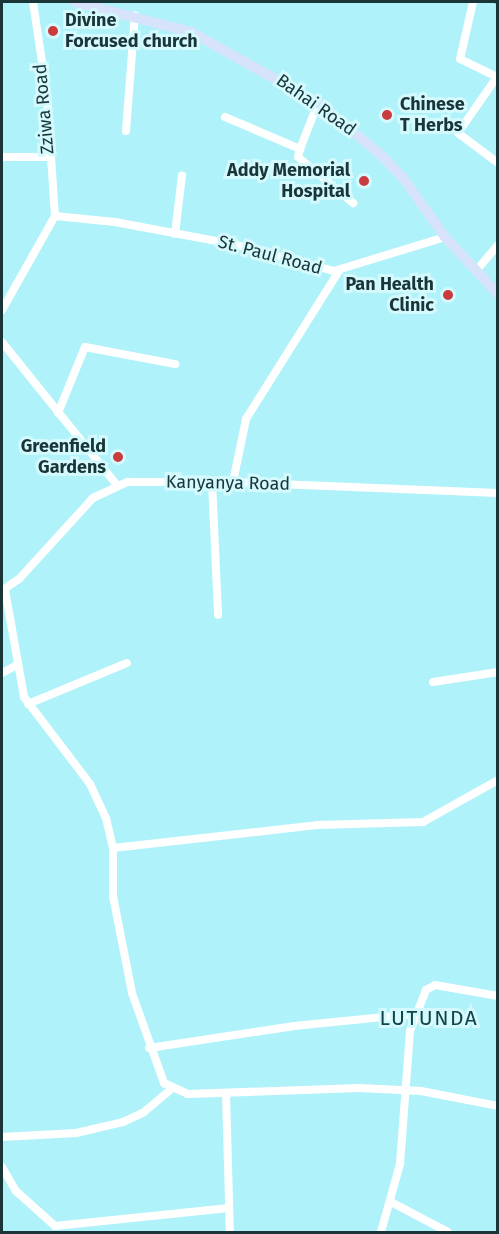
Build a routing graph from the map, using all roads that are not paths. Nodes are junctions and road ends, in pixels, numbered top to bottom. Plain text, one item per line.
1 (33, 2) edge
2 (75, 2) edge
3 (473, 2) edge
4 (98, 4) edge
5 (135, 15) junction
6 (318, 103) junction
7 (225, 117) dead end
8 (126, 131) dead end
9 (300, 149) junction
10 (2, 157) edge
11 (48, 157) junction
12 (497, 161) edge
13 (182, 175) dead end
14 (353, 203) dead end
15 (55, 216) junction
16 (175, 234) junction
17 (445, 237) junction
18 (498, 245) edge
19 (339, 271) junction
20 (476, 271) junction
21 (498, 294) edge
22 (2, 309) edge
23 (2, 342) edge
24 (176, 364) dead end
25 (58, 413) junction
26 (212, 481) junction
27 (233, 482) junction
28 (117, 485) junction
29 (498, 493) edge
30 (3, 590) edge
31 (218, 615) dead end
32 (127, 663) dead end
33 (17, 665) junction
34 (498, 672) edge
35 (2, 673) edge
36 (433, 682) dead end
37 (28, 704) junction
38 (498, 780) edge
39 (113, 848) junction
40 (498, 996) edge
41 (415, 1014) junction
42 (149, 1048) junction
43 (171, 1089) junction
44 (404, 1090) junction
45 (226, 1093) junction
46 (498, 1106) edge
47 (2, 1137) edge
48 (2, 1167) edge
49 (391, 1202) junction
50 (229, 1208) junction
51 (55, 1229) edge
52 (231, 1233) edge
53 (381, 1233) edge
54 (448, 1233) edge

1 - 11 street, Zziwa Road
2 - 4 street, Bahai Road
3 - 12 street
4 - 5 street, Bahai Road
5 - 6 street, Bahai Road
5 - 8 street
6 - 9 street
6 - 17 street, Bahai Road
7 - 9 street
9 - 14 street
10 - 11 street
11 - 15 street, Zziwa Road
13 - 16 street
15 - 16 street, St. Paul Road
15 - 22 street
16 - 19 street, St. Paul Road
17 - 19 street, St. Paul Road
17 - 20 street, Bahai Road
18 - 20 street
19 - 27 street
20 - 21 street, Bahai Road
23 - 25 street
24 - 25 street
25 - 28 street
26 - 27 street, Kanyanya Road
26 - 28 street, Kanyanya Road
26 - 31 street
27 - 29 street, Kanyanya Road
28 - 30 street, Kanyanya Road
30 - 33 street
32 - 37 street
33 - 35 street
33 - 37 street
34 - 36 street
37 - 39 street
38 - 39 street
39 - 42 street
40 - 41 street
41 - 42 street
41 - 44 street
42 - 43 street
43 - 45 street
43 - 47 street
44 - 45 street
44 - 46 street
44 - 49 street
45 - 50 street
48 - 51 street
49 - 53 street
49 - 54 street
50 - 51 street
50 - 52 street

